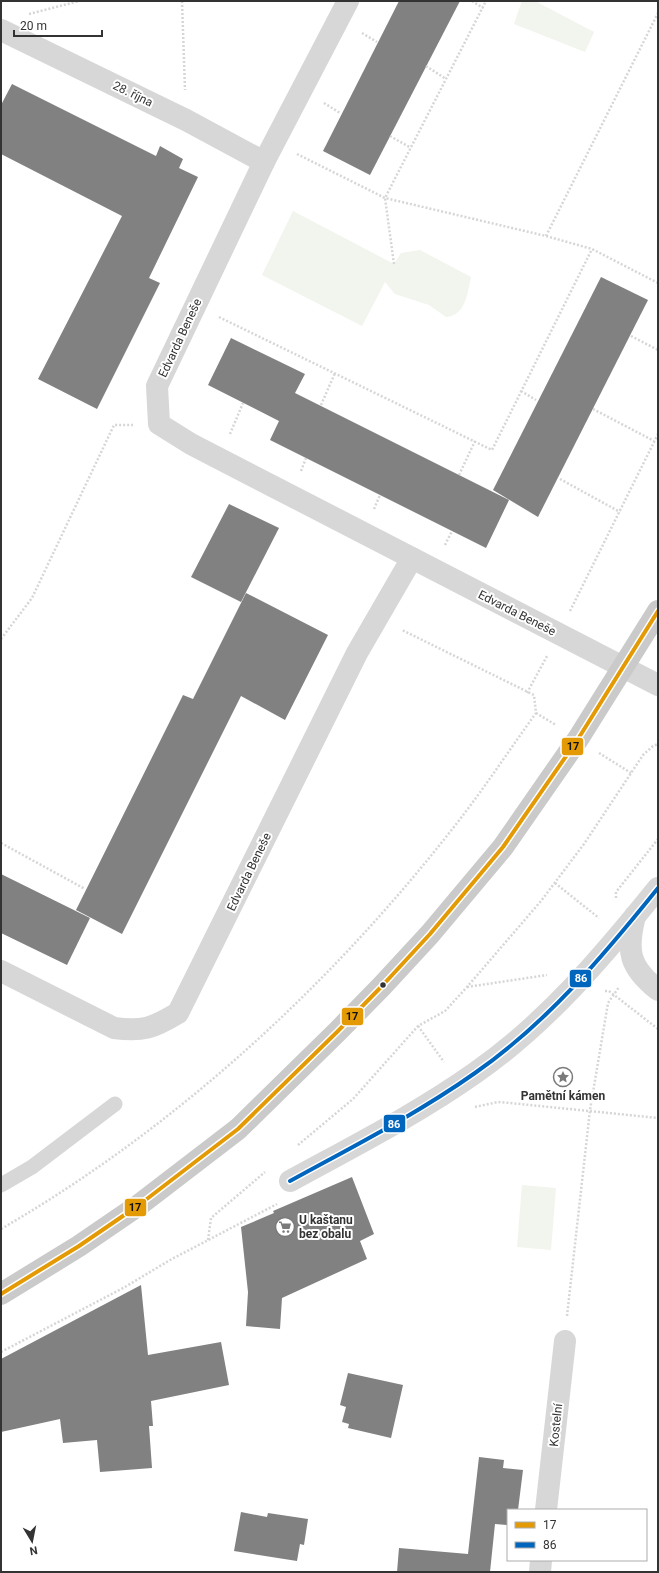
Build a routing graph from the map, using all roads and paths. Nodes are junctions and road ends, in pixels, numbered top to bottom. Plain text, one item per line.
1 (79, 1) edge
2 (182, 1) edge
3 (348, 1) edge
4 (472, 1) edge
5 (486, 1) edge
6 (483, 8) junction
7 (658, 13) edge
8 (22, 16) dead end
9 (1, 30) edge
10 (426, 66) dead end
11 (446, 79) junction
12 (186, 120) junction
13 (390, 136) dead end
14 (274, 142) junction
15 (410, 148) junction
16 (264, 162) junction
17 (385, 198) junction
18 (546, 236) junction
19 (592, 249) junction
20 (394, 264) dead end
21 (658, 283) edge
22 (195, 306) junction
23 (631, 336) dead end
24 (658, 350) edge
25 (335, 373) junction
26 (521, 391) junction
27 (536, 400) dead end
28 (243, 403) dead end
29 (321, 405) dead end
30 (593, 409) dead end
31 (159, 424) junction
32 (658, 434) edge
33 (475, 441) junction
34 (654, 441) junction
35 (220, 458) junction
36 (459, 475) dead end
37 (560, 479) dead end
38 (620, 512) junction
39 (412, 558) junction
40 (658, 611) edge
41 (569, 614) dead end
42 (378, 618) junction
43 (1, 640) edge
44 (623, 668) junction
45 (658, 686) edge
46 (658, 744) edge
47 (658, 839) edge
48 (1, 843) edge
49 (555, 883) junction
50 (658, 888) edge
51 (85, 889) dead end
52 (615, 903) dead end
53 (635, 916) junction
54 (604, 922) dead end
55 (634, 965) junction
56 (1, 971) edge
57 (554, 974) dead end
58 (467, 987) junction
59 (658, 990) edge
60 (614, 995) junction
61 (418, 1026) junction
62 (658, 1029) edge
63 (459, 1084) junction
64 (115, 1104) dead end
65 (293, 1149) dead end
66 (269, 1169) dead end
67 (290, 1181) dead end
68 (1, 1185) edge
69 (1, 1229) edge
70 (208, 1240) dead end
71 (1, 1294) edge
72 (565, 1341) joint
73 (546, 1509) edge
74 (541, 1561) edge
75 (540, 1572) edge

1 - 8 path
2 - 12 path
3 - 14 street, Edvarda Beneše
4 - 6 path
5 - 6 path
6 - 11 path
7 - 18 path
9 - 12 street, 28. října
10 - 11 path
11 - 15 path
12 - 16 street, 28. října
13 - 15 path
14 - 16 street, Edvarda Beneše
14 - 17 path
15 - 17 path
16 - 22 street, Edvarda Beneše
17 - 18 path
17 - 20 path
18 - 19 path
19 - 21 path
19 - 26 path
22 - 25 path
22 - 31 street, Edvarda Beneše
23 - 24 path
25 - 29 path
25 - 33 path
26 - 27 path
26 - 33 path
28 - 35 path
30 - 34 path
31 - 35 street, Edvarda Beneše
31 - 43 path
32 - 34 path
33 - 36 path
34 - 38 path
35 - 39 street, Edvarda Beneše
37 - 38 path
38 - 41 path
39 - 42 street, Edvarda Beneše
39 - 44 street, Edvarda Beneše
40 - 44 main road
42 - 56 street, Edvarda Beneše
42 - 69 path
44 - 45 street, Edvarda Beneše
44 - 71 main road
46 - 49 path
47 - 52 path
48 - 51 path
49 - 54 path
49 - 58 path
50 - 53 street
53 - 55 street
53 - 63 street
55 - 59 street
55 - 60 path
57 - 58 path
58 - 61 path
60 - 62 path
60 - 72 path
61 - 63 path
61 - 65 path
63 - 67 street
64 - 68 lane
66 - 70 path
72 - 73 street, Kostelní
74 - 75 street

